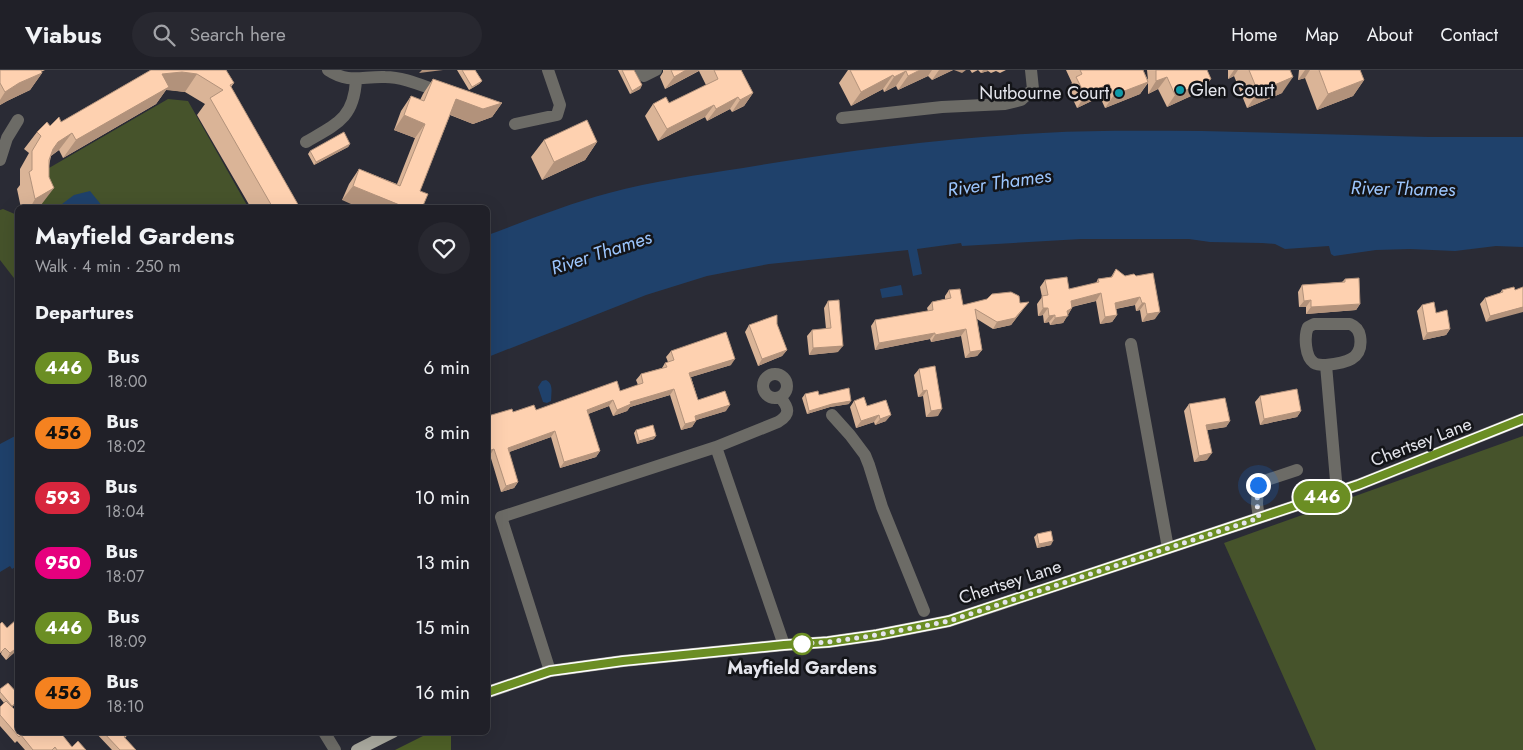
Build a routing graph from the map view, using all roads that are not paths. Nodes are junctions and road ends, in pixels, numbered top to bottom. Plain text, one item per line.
1 (328, 70) edge
2 (548, 70) edge
3 (641, 70) edge
4 (656, 70) edge
5 (1031, 70) edge
6 (356, 80) junction
7 (452, 96) edge
8 (842, 118) dead end
9 (18, 120) dead end
10 (515, 124) dead end
11 (306, 142) dead end
12 (0, 160) edge
13 (1131, 344) dead end
14 (1326, 365) junction
15 (780, 397) dead end
16 (832, 415) dead end
17 (1523, 419) edge
18 (716, 447) junction
19 (1297, 470) dead end
20 (1337, 492) junction
21 (1259, 518) junction
22 (1168, 548) junction
23 (924, 611) dead end
24 (784, 645) junction
25 (550, 671) junction
26 (490, 691) edge
27 (326, 735) edge
28 (387, 735) edge
29 (335, 750) edge
30 (357, 750) edge

1 - 6 street
2 - 10 street
3 - 4 street
5 - 8 street
6 - 7 street
6 - 11 street
9 - 12 street
13 - 22 street
14 - 14 street
14 - 20 street
15 - 18 street
16 - 23 street
17 - 20 main road, Chertsey Lane
18 - 24 street
18 - 25 street
19 - 21 street
20 - 21 main road, Chertsey Lane
21 - 22 main road, Chertsey Lane
22 - 24 main road, Chertsey Lane
24 - 25 main road, Chertsey Lane
25 - 26 main road, Chertsey Lane
27 - 29 street
28 - 30 main road

